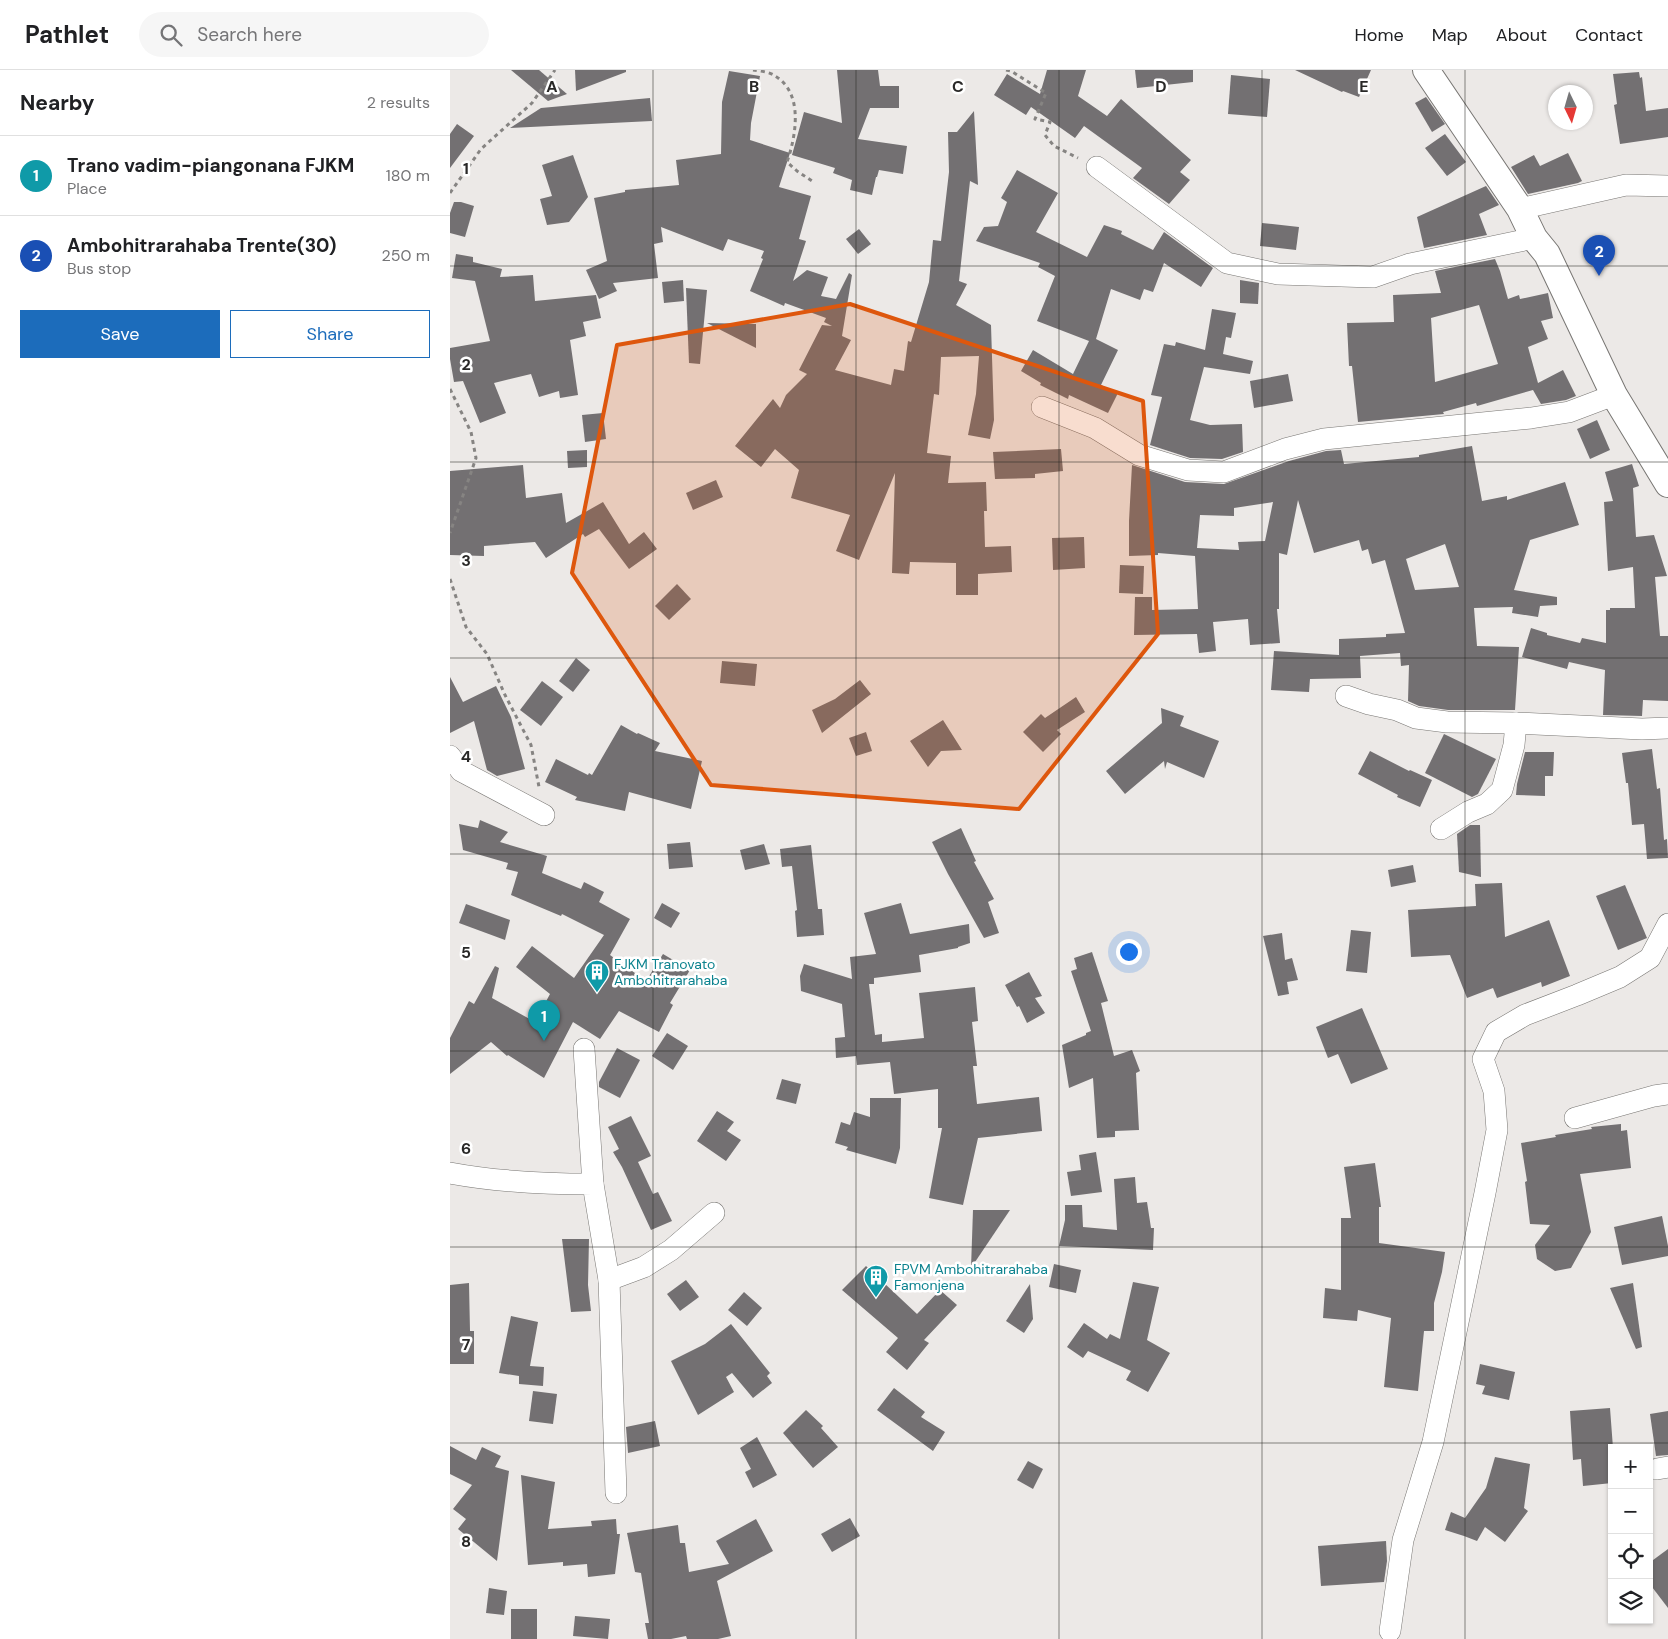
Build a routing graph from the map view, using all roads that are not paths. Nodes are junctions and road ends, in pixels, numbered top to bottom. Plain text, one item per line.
1 (1426, 70) edge
2 (1097, 167) road end
3 (1668, 186) edge
4 (1520, 209) junction
5 (1534, 238) junction
6 (1614, 395) junction
7 (1042, 407) dead end
8 (1668, 484) edge
9 (1346, 696) dead end
10 (1516, 723) junction
11 (1668, 728) edge
12 (450, 756) edge
13 (544, 815) road end
14 (1441, 829) dead end
15 (1668, 924) edge
16 (584, 1050) dead end
17 (1668, 1094) edge
18 (1575, 1118) dead end
19 (450, 1173) edge
20 (593, 1184) junction
21 (714, 1213) dead end
22 (609, 1280) junction
23 (616, 1493) dead end
24 (1390, 1631) dead end

1 - 4 street
2 - 5 street
3 - 4 street
4 - 5 street
5 - 6 street
6 - 7 street
6 - 8 street
9 - 10 street
10 - 11 street
10 - 14 street
12 - 13 street
15 - 24 street
16 - 20 street
17 - 18 street
19 - 20 street
20 - 22 street
21 - 22 street
22 - 23 street

